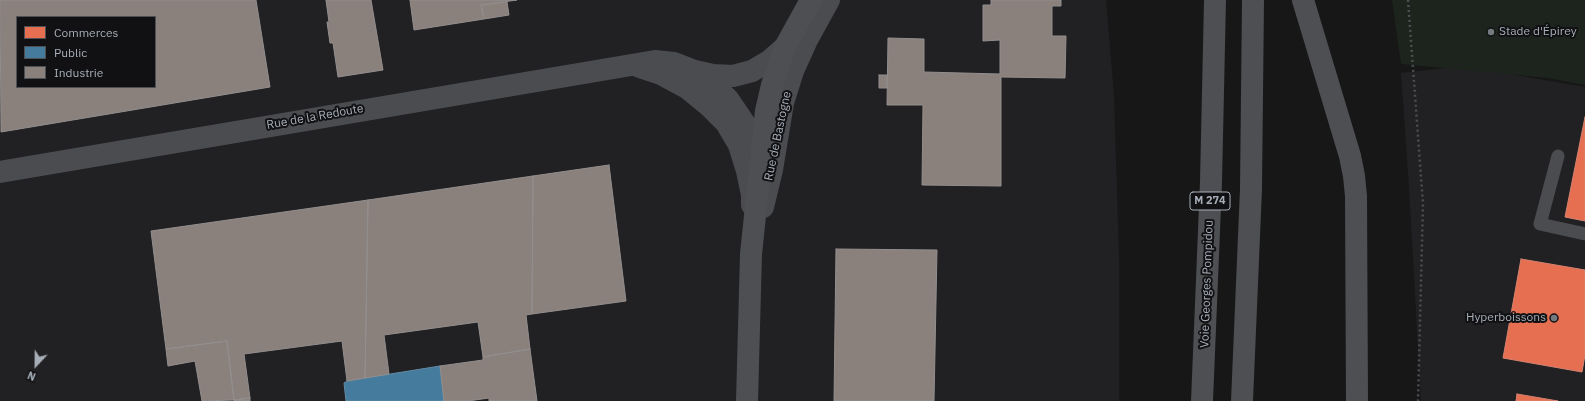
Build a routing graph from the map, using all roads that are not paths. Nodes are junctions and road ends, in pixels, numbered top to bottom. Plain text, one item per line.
1 (811, 0) edge
2 (829, 0) edge
3 (1214, 0) edge
4 (1254, 0) edge
5 (1303, 0) edge
6 (785, 47) junction
7 (631, 64) junction
8 (692, 70) junction
9 (1558, 156) dead end
10 (761, 159) junction
11 (0, 172) edge
12 (1585, 234) edge
13 (751, 254) junction
14 (747, 401) edge
15 (1202, 401) edge
16 (1242, 401) edge
17 (1357, 401) edge

1 - 6 main road, Rue de Bastogne
2 - 13 street, Rue de Bastogne
3 - 15 highway, Voie Georges Pompidou / M 274
4 - 16 highway
5 - 17 highway
6 - 8 street, Rue de la Redoute
6 - 10 main road, Rue de Bastogne
7 - 8 street, Rue de la Redoute
7 - 11 street, Rue de la Redoute
7 - 13 street, Rue de la Redoute
8 - 10 street, Rue de la Redoute
9 - 12 lane
10 - 13 main road, Rue de Bastogne
13 - 14 main road, Rue de Bastogne

